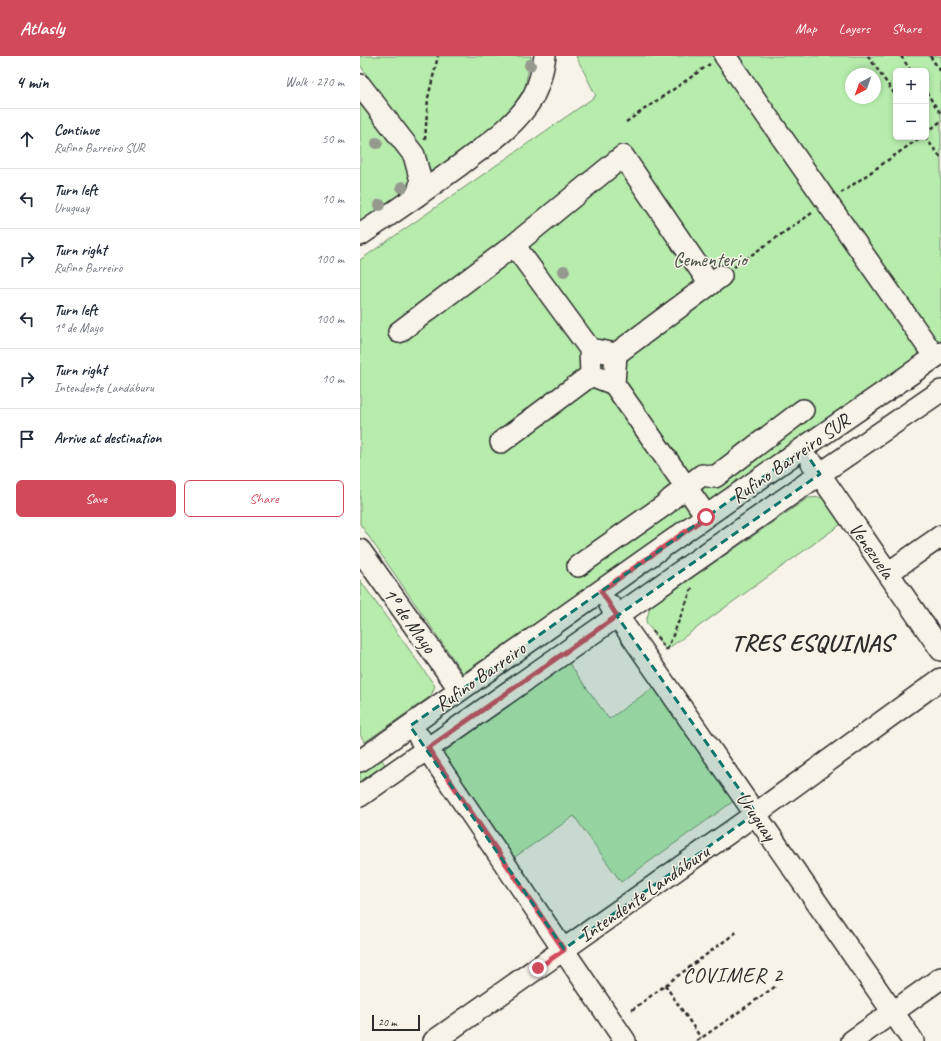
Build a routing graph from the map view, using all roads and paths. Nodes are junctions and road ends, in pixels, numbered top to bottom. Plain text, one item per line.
1 (438, 56) edge
2 (545, 56) edge
3 (868, 56) edge
4 (901, 56) edge
5 (930, 56) edge
6 (720, 58) edge
7 (909, 68) edge
8 (941, 72) edge
9 (360, 85) edge
10 (893, 92) edge
11 (929, 96) edge
12 (941, 114) edge
13 (941, 121) edge
14 (626, 122) dead end
15 (929, 131) edge
16 (927, 140) edge
17 (425, 141) dead end
18 (941, 158) edge
19 (417, 196) junction
20 (360, 235) edge
21 (514, 245) junction
22 (399, 332) dead end
23 (590, 349) junction
24 (616, 354) junction
25 (938, 355) edge
26 (591, 376) junction
27 (614, 384) junction
28 (941, 391) edge
29 (803, 410) dead end
30 (501, 442) dead end
31 (803, 449) junction
32 (820, 474) junction
33 (686, 487) junction
34 (706, 517) junction
35 (941, 536) edge
36 (360, 550) edge
37 (578, 566) dead end
38 (888, 573) junction
39 (696, 580) dead end
40 (601, 591) junction
41 (617, 616) junction
42 (666, 650) dead end
43 (941, 650) edge
44 (941, 679) edge
45 (460, 690) junction
46 (410, 726) junction
47 (428, 748) junction
48 (360, 761) edge
49 (360, 796) edge
50 (756, 813) junction
51 (738, 931) dead end
52 (564, 950) junction
53 (941, 978) edge
54 (665, 985) junction
55 (776, 986) dead end
56 (632, 1010) dead end
57 (894, 1012) junction
58 (702, 1038) junction
59 (434, 1041) edge
60 (626, 1041) edge
61 (697, 1041) edge
62 (852, 1041) edge
63 (913, 1041) edge

1 - 17 path
2 - 19 street
3 - 10 path
4 - 7 path
5 - 8 path
6 - 14 path
6 - 25 street
9 - 19 street
11 - 12 path
13 - 15 path
16 - 18 path
19 - 20 street
21 - 22 street
21 - 23 street
21 - 24 street
23 - 24 street
23 - 26 street
24 - 27 street
25 - 31 street, Rufino Barreiro SUR
26 - 27 street
26 - 30 street
27 - 33 street
28 - 32 street, Rufino Barreiro SUR
29 - 33 street
31 - 32 street, Venezuela
31 - 34 street, Rufino Barreiro SUR
32 - 38 street, Venezuela
32 - 41 street, Rufino Barreiro SUR
33 - 34 street
33 - 37 street
34 - 40 street, Rufino Barreiro SUR
35 - 38 street
36 - 45 street, 1º de Mayo
38 - 43 street, Venezuela
39 - 42 path
40 - 41 street, Uruguay
40 - 45 street, Rufino Barreiro
41 - 47 street, Rufino Barreiro
41 - 50 street, Uruguay
44 - 50 street, Intendente Landáburu
45 - 46 street, Rufino Barreiro
46 - 47 street
46 - 48 street, Rufino Barreiro
47 - 49 street, Rufino Barreiro
47 - 52 street
50 - 52 street, Intendente Landáburu
50 - 57 street, Uruguay
51 - 54 path
52 - 59 street, Intendente Landáburu
52 - 60 street
53 - 57 street
54 - 56 path
54 - 58 path
55 - 58 path
57 - 62 street
57 - 63 street, Uruguay
58 - 61 path

